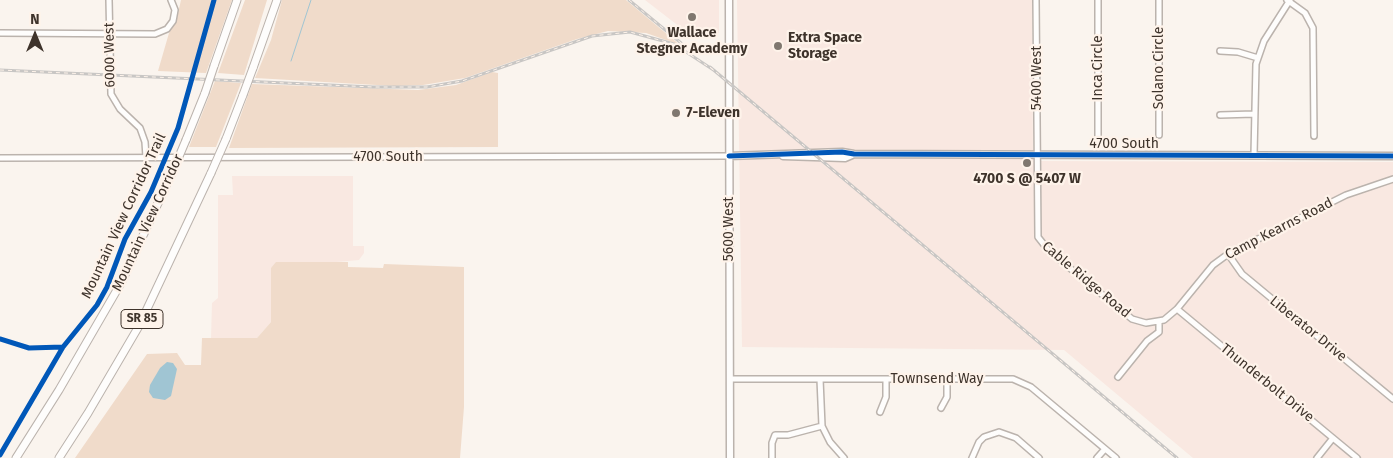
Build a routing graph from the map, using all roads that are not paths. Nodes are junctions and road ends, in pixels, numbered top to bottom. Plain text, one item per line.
1 (109, 0) edge
2 (171, 0) edge
3 (237, 0) edge
4 (277, 0) edge
5 (729, 0) edge
6 (1036, 0) edge
7 (1098, 0) edge
8 (1159, 0) edge
9 (1288, 0) edge
10 (0, 33) edge
11 (110, 34) junction
12 (1220, 52) dead end
13 (1258, 58) junction
14 (1254, 114) junction
15 (1220, 115) dead end
16 (1159, 135) dead end
17 (1098, 136) dead end
18 (1314, 136) dead end
19 (1037, 155) junction
20 (1254, 155) junction
21 (729, 156) junction
22 (1393, 156) edge
23 (146, 157) junction
24 (0, 158) edge
25 (1393, 179) edge
26 (1228, 254) junction
27 (1176, 309) junction
28 (1159, 322) junction
29 (1118, 377) dead end
30 (730, 379) junction
31 (820, 379) junction
32 (886, 379) junction
33 (947, 379) junction
34 (1393, 399) edge
35 (941, 408) dead end
36 (880, 412) dead end
37 (822, 426) junction
38 (1333, 438) junction
39 (1105, 449) junction
40 (1032, 456) edge
41 (16, 458) edge
42 (59, 458) edge
43 (730, 458) edge
44 (772, 458) edge
45 (843, 458) edge
46 (972, 458) edge
47 (1039, 458) edge
48 (1097, 458) edge
49 (1116, 458) edge
50 (1317, 458) edge
51 (1358, 458) edge

1 - 11 street, 6000 West
2 - 11 street
3 - 41 highway, Mountain View Corridor / SR 85, bridge
4 - 42 highway, SR 85, bridge
5 - 21 main road, 5600 West
6 - 19 street, 5400 West
7 - 17 street, Inca Circle
8 - 16 street, Solano Circle
9 - 13 street
9 - 18 street
10 - 11 street
11 - 23 street, 6000 West
12 - 13 street
13 - 14 street
14 - 15 street
14 - 20 street
19 - 20 main road, 4700 South
19 - 21 main road, 4700 South
19 - 28 street, Cable Ridge Road
20 - 22 main road, 4700 South
21 - 23 street, 4700 South
21 - 30 main road, 5600 West
23 - 24 street, 4700 South
25 - 26 street, Camp Kearns Road
26 - 27 street, Camp Kearns Road
26 - 34 street, Liberator Drive
27 - 28 street, Camp Kearns Road
27 - 38 street, Thunderbolt Drive
28 - 29 street
30 - 31 street, Townsend Way
30 - 43 main road, 5600 West
31 - 32 street, Townsend Way
31 - 37 street
32 - 33 street, Townsend Way
32 - 36 street
33 - 35 street
33 - 39 street, Townsend Way
37 - 44 street
37 - 45 street
38 - 50 street
38 - 51 street, Thunderbolt Drive
39 - 48 street
39 - 49 street, Townsend Way
40 - 46 street
40 - 47 street

